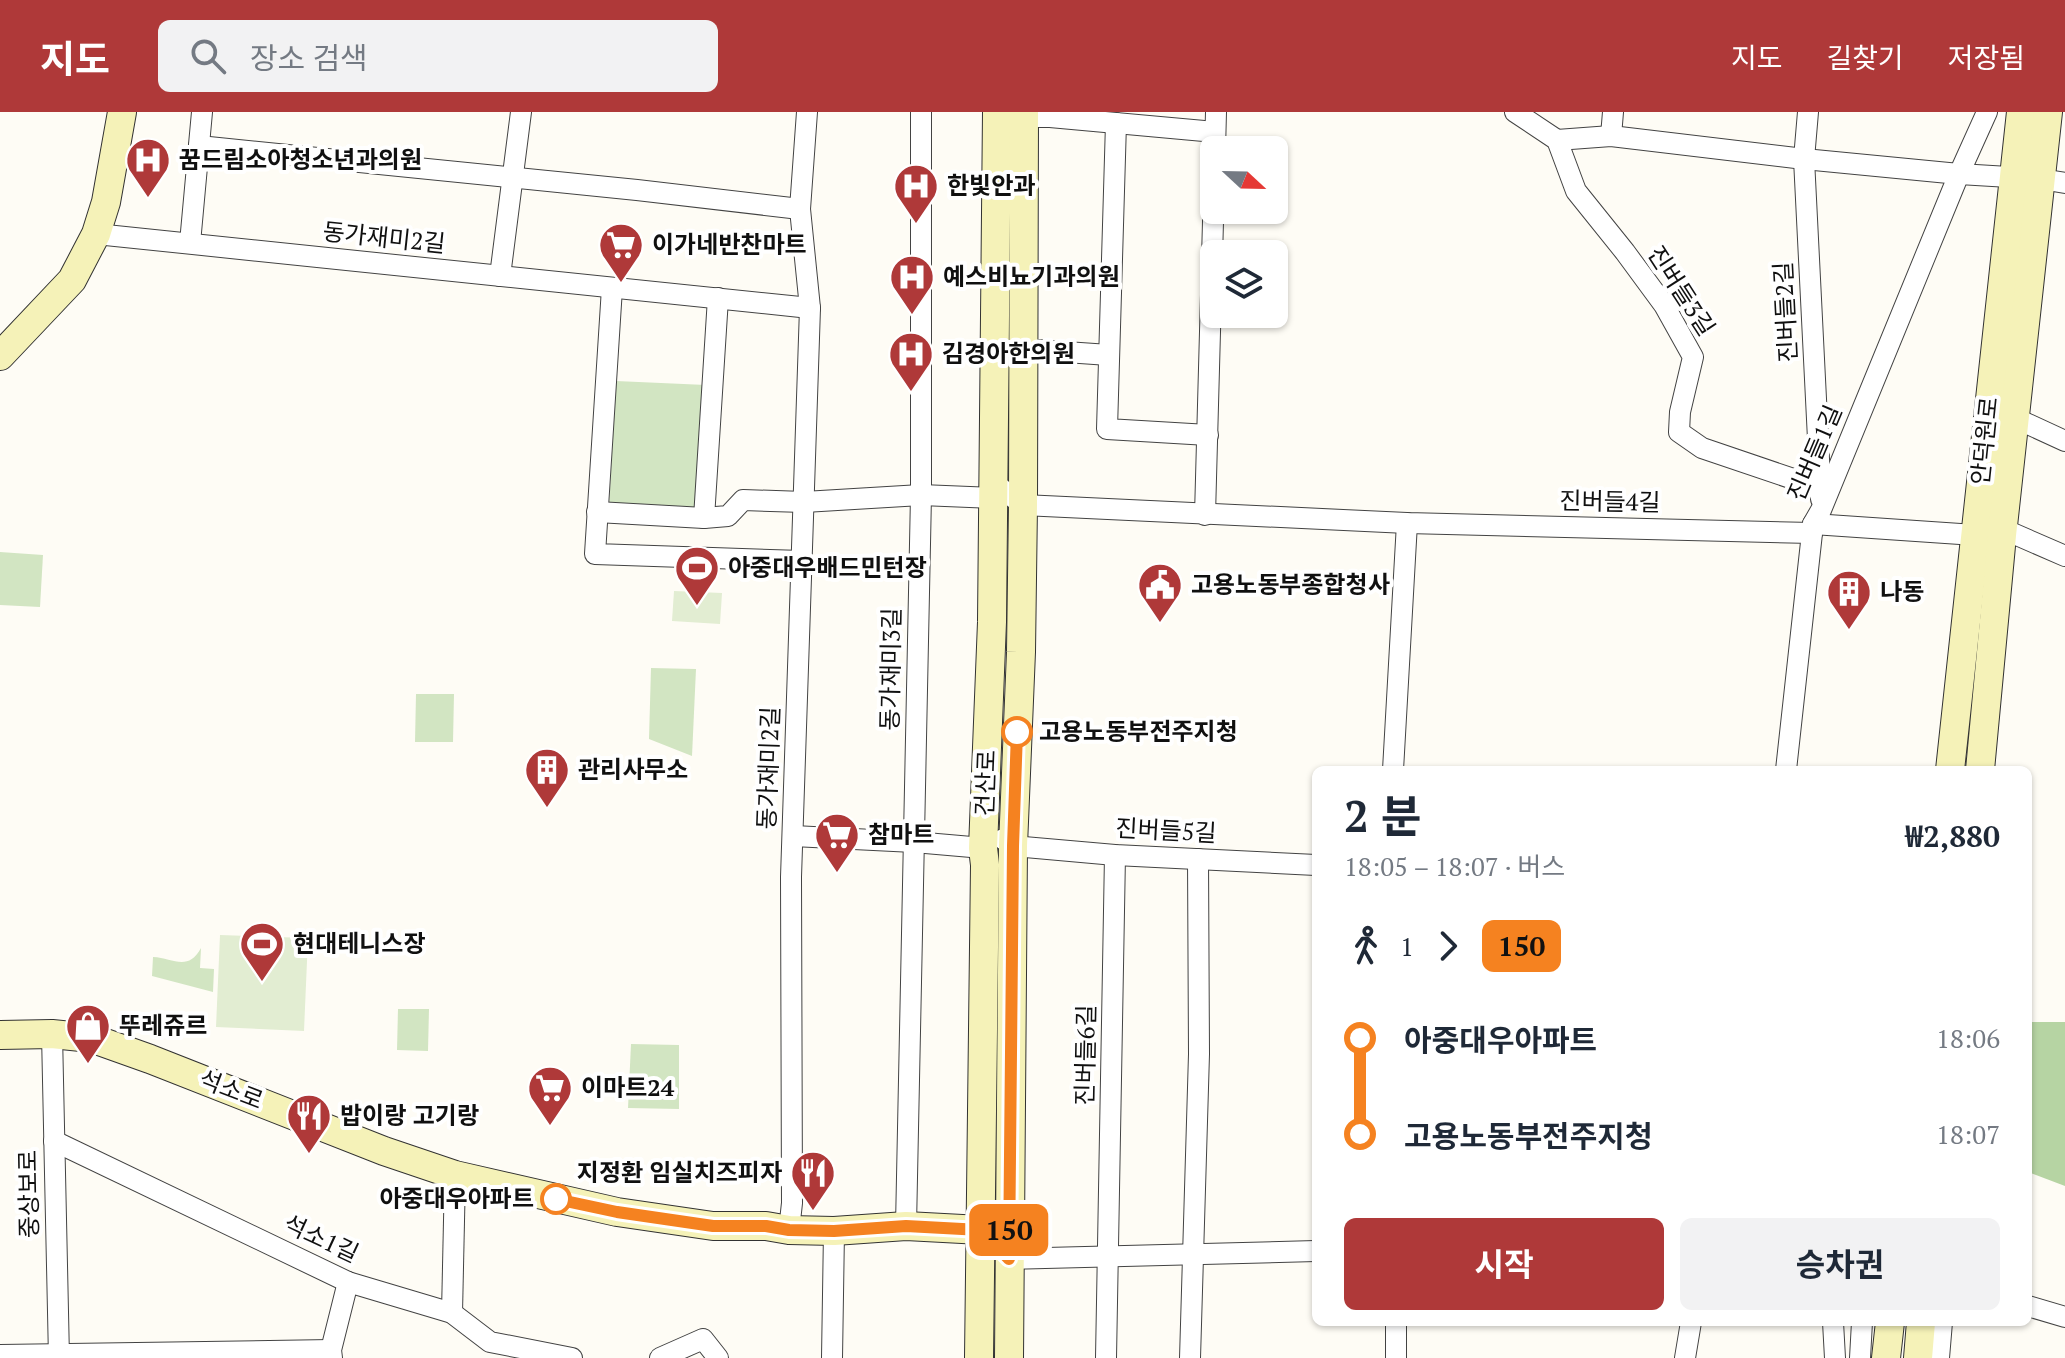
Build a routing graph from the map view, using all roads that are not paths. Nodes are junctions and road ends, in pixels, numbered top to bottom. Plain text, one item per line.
1 (122, 112) edge
2 (202, 112) edge
3 (521, 112) edge
4 (807, 112) edge
5 (921, 112) edge
6 (1515, 112) edge
7 (1613, 112) edge
8 (1808, 112) edge
9 (1987, 112) edge
10 (2021, 112) edge
11 (2048, 112) edge
12 (1016, 113) edge
13 (1116, 123) junction
14 (1215, 131) edge
15 (1611, 136) junction
16 (1557, 140) junction
17 (199, 146) junction
18 (1804, 159) junction
19 (1959, 174) junction
20 (513, 178) junction
21 (2040, 180) edge
22 (800, 209) junction
23 (1213, 224) edge
24 (96, 234) junction
25 (190, 243) junction
26 (500, 276) junction
27 (612, 288) junction
28 (718, 298) junction
29 (810, 308) junction
30 (1022, 349) junction
31 (1109, 355) junction
32 (0, 356) edge
33 (2015, 418) junction
34 (1208, 435) junction
35 (2065, 441) edge
36 (1820, 488) junction
37 (994, 490) junction
38 (921, 495) junction
39 (804, 502) junction
40 (1023, 505) junction
41 (597, 512) junction
42 (1205, 515) junction
43 (704, 518) junction
44 (1815, 522) junction
45 (1407, 523) junction
46 (2003, 529) junction
47 (1975, 535) junction
48 (2065, 556) edge
49 (802, 561) junction
50 (1393, 766) edge
51 (1786, 766) edge
52 (1950, 766) edge
53 (1980, 766) edge
54 (793, 836) junction
55 (984, 836) junction
56 (914, 842) junction
57 (1013, 846) junction
58 (1115, 855) junction
59 (1198, 859) junction
60 (1312, 865) edge
61 (52, 1034) junction
62 (0, 1035) edge
63 (54, 1141) junction
64 (455, 1175) junction
65 (906, 1226) junction
66 (789, 1230) junction
67 (981, 1230) junction
68 (834, 1231) junction
69 (1312, 1251) edge
70 (1192, 1254) junction
71 (1108, 1256) junction
72 (1009, 1259) junction
73 (348, 1282) junction
74 (2032, 1307) edge
75 (452, 1313) junction
76 (2065, 1317) edge
77 (1396, 1326) edge
78 (1690, 1326) edge
79 (1833, 1326) edge
80 (1862, 1326) edge
81 (1890, 1326) edge
82 (1921, 1326) edge
83 (1942, 1326) edge
84 (490, 1350) edge
85 (332, 1354) edge
86 (0, 1355) edge
87 (59, 1356) edge
88 (572, 1358) edge
89 (660, 1358) edge
90 (718, 1358) edge
91 (832, 1358) edge
92 (979, 1358) edge
93 (1009, 1358) edge
94 (1106, 1358) edge
95 (1190, 1358) edge
96 (1396, 1358) edge
97 (1685, 1358) edge
98 (1835, 1358) edge
99 (1860, 1358) edge
100 (1886, 1358) edge
101 (1918, 1358) edge
102 (1939, 1358) edge

1 - 24 street
2 - 17 street
3 - 20 street
4 - 22 street, 동가재미2길
5 - 38 street, 동가재미3길
6 - 16 street
7 - 15 street
8 - 18 street, 진버들2길
9 - 19 street, 진버들1길
10 - 21 street, 안덕원로
11 - 21 street, 안덕원로
12 - 13 street
12 - 30 street, 건산로
12 - 37 street, 건산로
13 - 14 street
13 - 31 street
15 - 16 street
15 - 18 street
16 - 36 street, 진버들3길
17 - 20 street
17 - 25 street
18 - 19 street
18 - 36 street, 진버들2길
19 - 21 street
19 - 44 street, 진버들1길
20 - 22 street
20 - 26 street
21 - 33 street, 안덕원로
21 - 47 street, 안덕원로
22 - 29 street, 동가재미2길
23 - 34 street
24 - 25 street, 동가재미2길
24 - 32 street
25 - 26 street, 동가재미2길
26 - 27 street, 동가재미2길
27 - 28 street, 동가재미2길
27 - 41 street
28 - 29 street, 동가재미2길
28 - 43 street
29 - 39 street, 동가재미2길
30 - 31 street
30 - 40 street, 건산로
31 - 34 street
33 - 35 street
33 - 46 street, 안덕원로
34 - 42 street
36 - 44 street, 진버들2길
37 - 38 street
37 - 40 street
37 - 55 street, 건산로
38 - 39 street
38 - 56 street, 동가재미3길
39 - 43 street
39 - 49 street, 동가재미2길
40 - 42 street, 진버들4길
40 - 57 street, 건산로
41 - 43 street
41 - 49 street
42 - 45 street, 진버들4길
44 - 45 street, 진버들4길
44 - 47 street, 진버들4길
44 - 51 street, 진버들1길
45 - 50 street
46 - 48 street
46 - 53 street, 안덕원로
47 - 52 street, 안덕원로
49 - 54 street, 동가재미2길
54 - 56 street
54 - 66 street, 동가재미2길
55 - 56 street
55 - 57 street
55 - 67 street, 건산로
56 - 65 street, 동가재미3길
57 - 58 street, 진버들5길
57 - 72 street, 건산로
58 - 59 street, 진버들5길
58 - 71 street, 진버들6길
59 - 60 street, 진버들5길
59 - 70 street
61 - 62 street, 석소로
61 - 63 street, 중상보로
61 - 64 street, 석소로
63 - 73 street, 석소1길
63 - 87 street, 중상보로
64 - 66 street, 석소로
64 - 75 street
65 - 67 street, 석소로
65 - 68 street, 석소로
66 - 68 street, 석소로
67 - 72 street
67 - 92 street, 건산로
68 - 91 street
69 - 70 street
70 - 71 street
70 - 95 street
71 - 72 street
71 - 94 street, 진버들6길
72 - 93 street, 건산로
73 - 75 street, 석소1길
73 - 85 street
74 - 76 street
75 - 84 street, 석소1길
77 - 96 street
78 - 97 street
79 - 98 street
80 - 99 street
81 - 100 street
82 - 101 street
83 - 102 street
84 - 88 street, 석소1길
85 - 87 street
86 - 87 street
89 - 90 street

